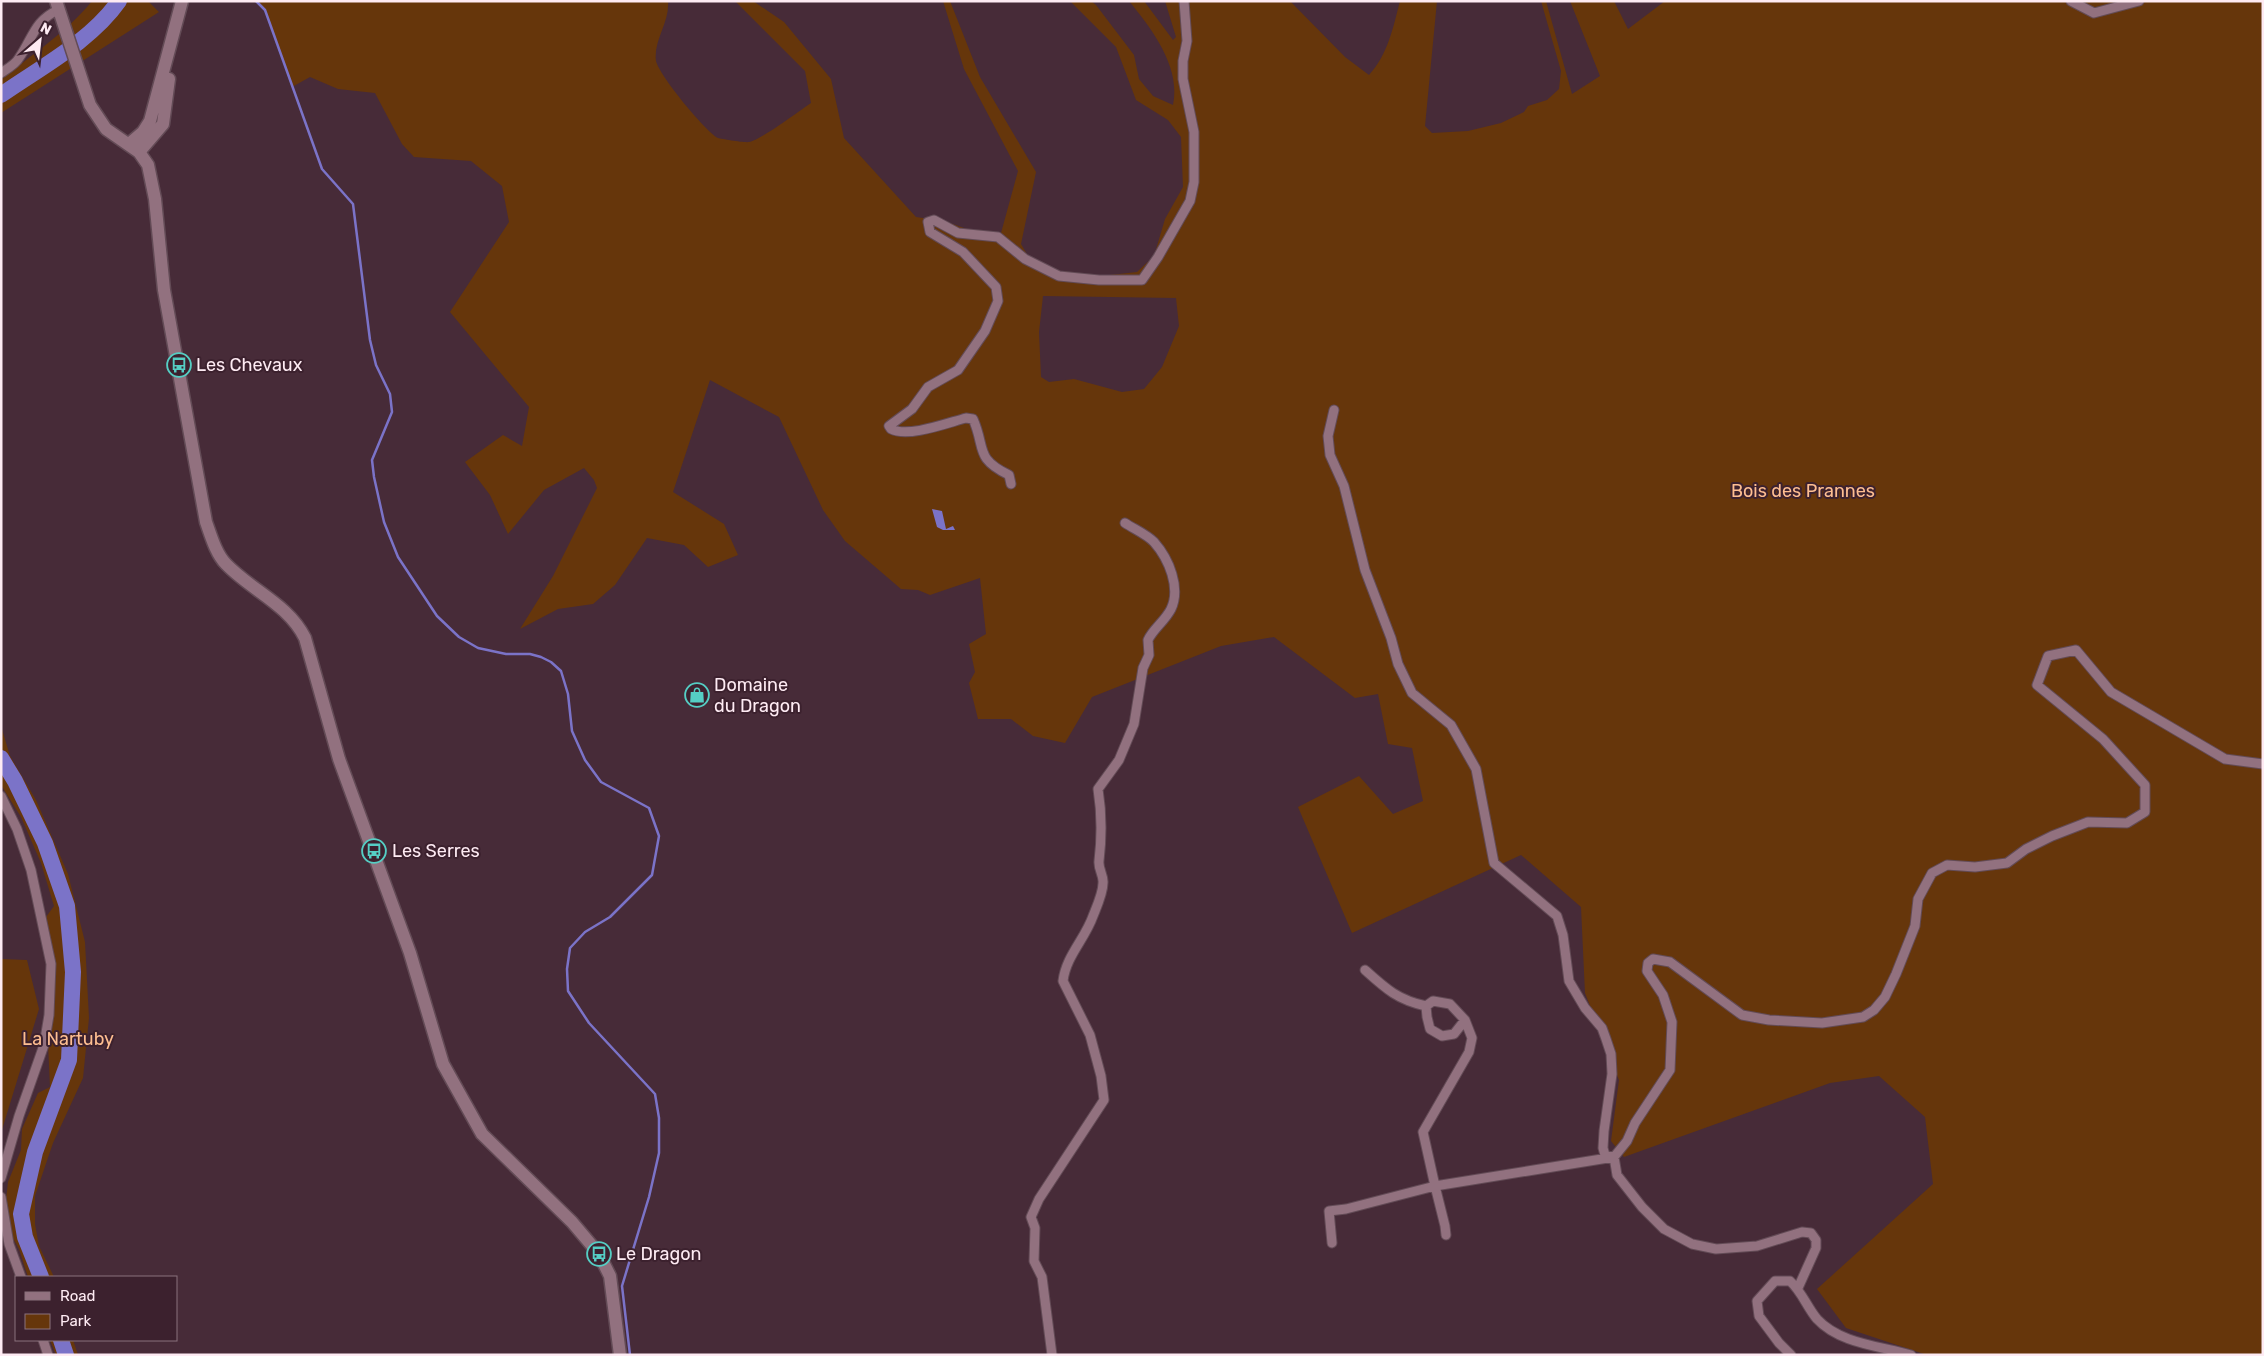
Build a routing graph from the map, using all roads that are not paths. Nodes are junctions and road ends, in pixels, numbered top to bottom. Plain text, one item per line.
1 (1184, 1) edge
2 (2071, 1) edge
3 (2138, 1) edge
4 (57, 6) edge
5 (180, 7) edge
6 (1, 73) edge
7 (134, 148) junction
8 (1334, 410) dead end
9 (1011, 484) dead end
10 (1125, 523) dead end
11 (2263, 764) edge
12 (1, 796) edge
13 (1365, 970) dead end
14 (1426, 1006) junction
15 (1465, 1020) junction
16 (1614, 1157) junction
17 (1, 1178) edge
18 (1435, 1186) junction
19 (1, 1197) edge
20 (1446, 1235) dead end
21 (1332, 1243) dead end
22 (21, 1276) edge
23 (1798, 1288) junction
24 (43, 1341) edge
25 (48, 1355) edge
26 (620, 1355) edge
27 (1052, 1355) edge
28 (1791, 1355) edge
29 (1911, 1355) edge

1 - 9 street
2 - 3 street
4 - 6 street
4 - 7 street
5 - 7 street
7 - 26 street
8 - 16 street
10 - 27 street
11 - 16 street
12 - 17 street
13 - 14 street
14 - 15 street
14 - 15 street
15 - 18 street
16 - 18 street
16 - 23 street
18 - 20 street
18 - 21 street
19 - 22 street
23 - 28 street
23 - 29 street
24 - 25 street

